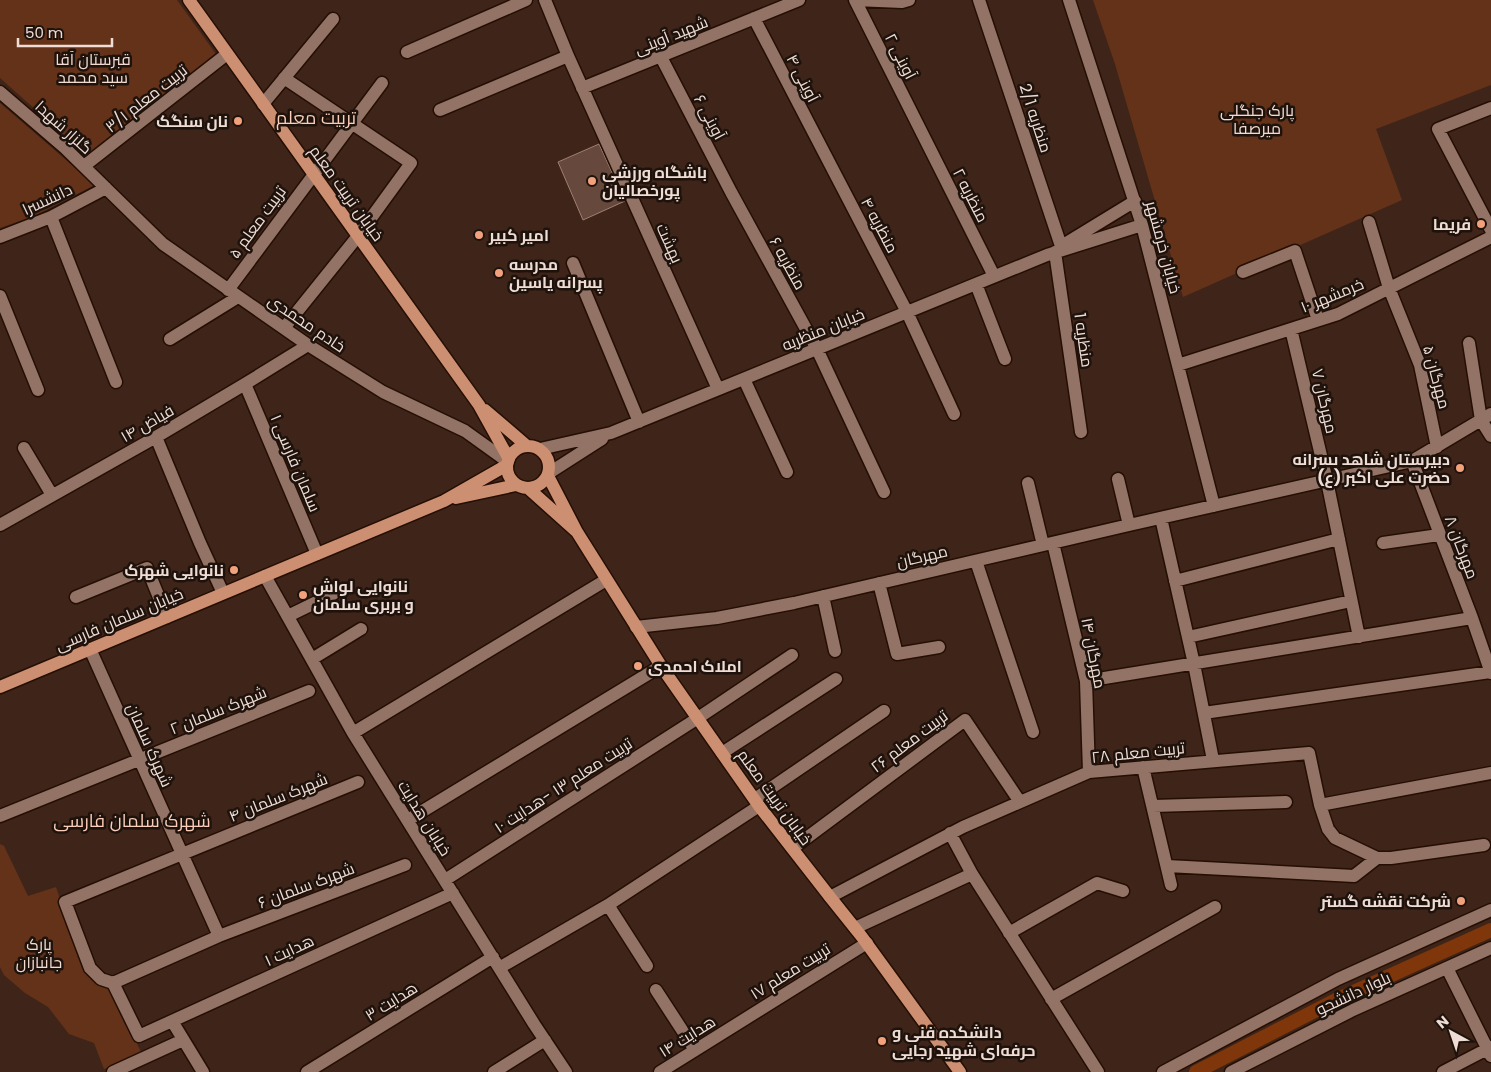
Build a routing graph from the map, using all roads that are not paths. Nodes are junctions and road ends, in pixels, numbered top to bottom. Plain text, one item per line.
1 (188, 0) edge
2 (526, 0) edge
3 (546, 0) edge
4 (799, 0) edge
5 (855, 0) edge
6 (909, 0) edge
7 (980, 0) edge
8 (1069, 0) edge
9 (754, 18) junction
10 (333, 20) dead end
11 (407, 52) dead end
12 (227, 54) junction
13 (568, 56) junction
14 (660, 57) junction
15 (284, 78) junction
16 (382, 83) dead end
17 (582, 88) junction
18 (0, 92) edge
19 (263, 104) junction
20 (1491, 108) edge
21 (440, 110) dead end
22 (352, 123) junction
23 (919, 127) joint
24 (824, 152) joint
25 (84, 166) junction
26 (313, 174) junction
27 (106, 188) junction
28 (731, 192) joint
29 (1135, 201) junction
30 (51, 217) junction
31 (1369, 222) dead end
32 (1142, 225) junction
33 (1491, 230) edge
34 (358, 236) junction
35 (0, 237) edge
36 (1491, 237) edge
37 (1054, 251) junction
38 (573, 263) dead end
39 (1243, 272) dead end
40 (994, 276) junction
41 (976, 284) junction
42 (1389, 288) junction
43 (233, 293) junction
44 (0, 296) edge
45 (908, 312) junction
46 (1318, 320) junction
47 (284, 328) junction
48 (1291, 329) junction
49 (170, 339) dead end
50 (1469, 343) dead end
51 (308, 345) junction
52 (817, 349) junction
53 (1004, 359) dead end
54 (1178, 365) junction
55 (744, 379) junction
56 (116, 382) dead end
57 (245, 384) junction
58 (718, 389) junction
59 (38, 390) dead end
60 (479, 405) junction
61 (954, 414) dead end
62 (1486, 417) edge
63 (639, 422) junction
64 (1082, 432) dead end
65 (611, 433) junction
66 (1491, 436) edge
67 (156, 437) junction
68 (527, 446) junction
69 (1437, 447) junction
70 (24, 448) dead end
71 (540, 449) junction
72 (1412, 461) junction
73 (508, 462) junction
74 (787, 472) dead end
75 (548, 474) junction
76 (1118, 478) dead end
77 (1327, 481) junction
78 (1028, 483) dead end
79 (516, 485) junction
80 (529, 489) junction
81 (884, 492) dead end
82 (52, 495) junction
83 (444, 501) junction
84 (1214, 506) junction
85 (1161, 518) junction
86 (0, 525) edge
87 (1129, 525) junction
88 (577, 532) junction
89 (1439, 535) junction
90 (1339, 539) junction
91 (1383, 543) dead end
92 (1048, 544) junction
93 (317, 554) junction
94 (976, 561) junction
95 (265, 576) junction
96 (606, 580) junction
97 (1175, 581) junction
98 (879, 583) junction
99 (223, 593) junction
100 (333, 594) dead end
101 (822, 596) junction
102 (76, 597) dead end
103 (1352, 601) junction
104 (288, 616) junction
105 (167, 617) junction
106 (1472, 618) junction
107 (636, 627) junction
108 (361, 629) dead end
109 (1188, 637) junction
110 (1359, 637) junction
111 (940, 647) dead end
112 (90, 649) junction
113 (834, 651) dead end
114 (792, 655) dead end
115 (312, 659) junction
116 (1194, 664) junction
117 (661, 666) junction
118 (1491, 673) edge
119 (836, 679) dead end
120 (1086, 681) junction
121 (0, 686) edge
122 (309, 691) dead end
123 (884, 711) dead end
124 (1204, 713) junction
125 (698, 718) junction
126 (1033, 732) dead end
127 (353, 733) junction
128 (722, 753) junction
129 (140, 760) junction
130 (1213, 760) junction
131 (1143, 767) junction
132 (1089, 772) junction
133 (1491, 773) edge
134 (358, 782) dead end
135 (757, 802) junction
136 (1020, 802) junction
137 (1286, 802) dead end
138 (1320, 805) junction
139 (1152, 806) junction
140 (0, 816) edge
141 (408, 820) junction
142 (950, 834) junction
143 (1484, 845) dead end
144 (792, 848) junction
145 (182, 854) junction
146 (1377, 858) junction
147 (405, 865) dead end
148 (1167, 866) junction
149 (972, 874) junction
150 (445, 880) junction
151 (1172, 885) dead end
152 (1123, 891) dead end
153 (453, 893) junction
154 (830, 897) junction
155 (608, 905) junction
156 (1215, 907) dead end
157 (1491, 910) edge
158 (855, 928) junction
159 (1008, 933) junction
160 (218, 936) junction
161 (867, 942) junction
162 (1491, 948) edge
163 (496, 962) junction
164 (647, 966) dead end
165 (1447, 968) junction
166 (113, 983) junction
167 (656, 990) dead end
168 (1051, 999) junction
169 (172, 1021) junction
170 (730, 1028) joint
171 (183, 1040) junction
172 (545, 1040) junction
173 (695, 1050) junction
174 (1490, 1051) edge
175 (113, 1072) edge
176 (203, 1072) edge
177 (307, 1072) edge
178 (494, 1072) edge
179 (566, 1072) edge
180 (660, 1072) edge
181 (960, 1072) edge
182 (1098, 1072) edge
183 (1163, 1072) edge
184 (1231, 1072) edge
185 (1443, 1072) edge

1 - 12 main road, خیابان تربیت معلم
2 - 11 street
3 - 13 street, بهشت
4 - 9 street, شهید آوینی
5 - 6 street
5 - 23 street, آوینی ۲
7 - 37 street, منظریه 2/1
8 - 29 street, خیابان خرمشهر
9 - 14 street, شهید آوینی
9 - 24 street, آوینی ۴
10 - 15 street
12 - 19 main road, خیابان تربیت معلم
12 - 25 street, تربیت معلم ۳/۱
13 - 17 street, بهشت
13 - 21 street
14 - 17 street, شهید آوینی
14 - 28 street, آوینی ۶
15 - 19 street
15 - 22 street
16 - 22 street, تربیت معلم ۵
17 - 58 street, بهشت
18 - 25 street, گلزار شهدا
19 - 26 main road, خیابان تربیت معلم
20 - 33 street
22 - 26 street, تربیت معلم ۵
22 - 34 street
23 - 40 street, منظریه ۲
24 - 45 street, منظریه ۴
25 - 27 street, گلزار شهدا
26 - 34 main road, خیابان تربیت معلم
26 - 43 street, تربیت معلم ۵
27 - 30 street, دانشسرا
27 - 43 street, خادم محمدی
28 - 52 street, منظریه ۶
29 - 32 street, خیابان خرمشهر
29 - 37 street
30 - 35 street, دانشسرا
30 - 56 street
31 - 42 street, مهرگان ۵
32 - 37 street
32 - 54 street, خیابان خرمشهر
34 - 47 street
34 - 60 main road, خیابان تربیت معلم
36 - 42 street, خرمشهر ۱۰
37 - 40 street, خیابان منظریه
37 - 64 street, منظریه 1
38 - 63 street
39 - 46 street
40 - 41 street, خیابان منظریه
41 - 45 street, خیابان منظریه
41 - 53 street
42 - 46 street, خرمشهر ۱۰
42 - 69 street, مهرگان ۵
43 - 47 street, خادم محمدی
43 - 49 street
44 - 59 street
45 - 52 street, خیابان منظریه
45 - 61 street, منظریه ۴
46 - 48 street, خرمشهر ۱۰
47 - 51 street, خادم محمدی
48 - 54 street, خرمشهر ۱۰
48 - 77 street, مهرگان ۷
50 - 62 street
51 - 57 street, فیاض ۱۴
51 - 73 street, خادم محمدی
52 - 55 street, خیابان منظریه
52 - 81 street, منظریه ۶
54 - 84 street, خیابان خرمشهر
55 - 58 street, خیابان منظریه
55 - 74 street
57 - 67 street, فیاض ۱۴
57 - 93 street, سلمان فارسی ۱
58 - 63 street, خیابان منظریه
60 - 68 main road
60 - 73 main road
62 - 66 street
62 - 69 street, مهرگان
63 - 65 street, خیابان منظریه
65 - 71 street
65 - 75 street
67 - 82 street, فیاض ۱۴
67 - 99 street
68 - 71 main road
68 - 73 main road
69 - 72 street, مهرگان
70 - 82 street
71 - 75 main road
72 - 77 street, مهرگان
72 - 89 street, مهرگان ۸
73 - 79 main road
73 - 83 main road
75 - 80 main road
75 - 88 main road
76 - 87 street
77 - 84 street, مهرگان
77 - 90 street, مهرگان ۷
78 - 92 street, مهرگان ۱۴
79 - 80 main road
79 - 83 main road
80 - 88 main road
82 - 86 street, فیاض ۱۴
83 - 93 main road, خیابان سلمان فارسی
84 - 85 street, مهرگان
85 - 87 street, مهرگان
85 - 97 street
87 - 92 street, مهرگان
88 - 96 main road, خیابان تربیت معلم
89 - 91 street
89 - 106 street, مهرگان ۸
90 - 97 street
90 - 103 street, مهرگان ۷
92 - 94 street, مهرگان
92 - 120 street, مهرگان ۱۴
93 - 95 main road, خیابان سلمان فارسی
94 - 98 street, مهرگان
94 - 126 street
95 - 99 main road, خیابان سلمان فارسی
95 - 104 street, خیابان هدایت
96 - 107 main road, خیابان تربیت معلم
96 - 127 street
97 - 109 street
98 - 101 street, مهرگان
98 - 111 street
99 - 105 main road, خیابان سلمان فارسی
100 - 104 street
101 - 107 street, مهرگان
101 - 113 street
102 - 105 street
103 - 109 street
103 - 110 street, مهرگان ۷
104 - 115 street, خیابان هدایت
105 - 112 main road, خیابان سلمان فارسی
106 - 110 street
106 - 118 street, مهرگان ۸
107 - 117 main road, خیابان تربیت معلم
108 - 115 street
109 - 116 street
110 - 116 street
112 - 121 main road, خیابان سلمان فارسی
112 - 129 street, شهرک سلمان
114 - 125 street, تربیت معلم ۱۳ -هدایت ۱۰
115 - 127 street, خیابان هدایت
116 - 120 street
116 - 124 street
117 - 125 main road, خیابان تربیت معلم
117 - 141 street
118 - 124 street
119 - 128 street
120 - 132 street, مهرگان ۱۴
122 - 129 street, شهرک سلمان ۲
123 - 135 street, هدایت ۳
124 - 130 street
125 - 128 main road, خیابان تربیت معلم
125 - 150 street, تربیت معلم ۱۳ -هدایت ۱۰
127 - 141 street, خیابان هدایت
128 - 135 main road, خیابان تربیت معلم
129 - 140 street, شهرک سلمان ۲
129 - 145 street, شهرک سلمان
130 - 131 street, تربیت معلم ۲۸
130 - 138 street, تربیت معلم ۲۸
131 - 132 street, تربیت معلم ۲۸
131 - 139 street
132 - 136 street, تربیت معلم ۲۸
133 - 138 street
134 - 145 street, شهرک سلمان ۴
135 - 144 main road, خیابان تربیت معلم
135 - 155 street, هدایت ۳
136 - 142 street, تربیت معلم ۲۸
136 - 144 street, تربیت معلم ۲۶
137 - 139 street
138 - 146 street, تربیت معلم ۲۸
139 - 148 street
141 - 150 street, خیابان هدایت
142 - 149 street
142 - 154 street, تربیت معلم ۲۸
143 - 146 street
144 - 154 main road, خیابان تربیت معلم
145 - 160 street, شهرک سلمان
145 - 166 street, شهرک سلمان ۴
146 - 148 street
147 - 160 street, شهرک سلمان ۶
148 - 151 street
149 - 158 street
149 - 159 street
150 - 153 street, خیابان هدایت
152 - 159 street
153 - 163 street, خیابان هدایت
153 - 169 street, هدایت ۱
154 - 158 main road, خیابان تربیت معلم
155 - 163 street, هدایت ۳
155 - 164 street
156 - 168 street
157 - 183 street
158 - 161 main road, خیابان تربیت معلم
159 - 168 street
160 - 166 street, شهرک سلمان ۶
161 - 170 street, تربیت معلم ۱۷
161 - 181 main road, خیابان تربیت معلم
162 - 165 street, بلوار دانشجو
163 - 172 street, خیابان هدایت
163 - 177 street, هدایت ۳
165 - 174 street
165 - 184 street, بلوار دانشجو
166 - 169 street, هدایت ۱
167 - 173 street
168 - 182 street
169 - 171 street
170 - 173 street, هدایت ۱۴
171 - 175 street
171 - 176 street
172 - 178 street
172 - 179 street, خیابان هدایت
173 - 180 street, هدایت ۱۴
174 - 185 street

